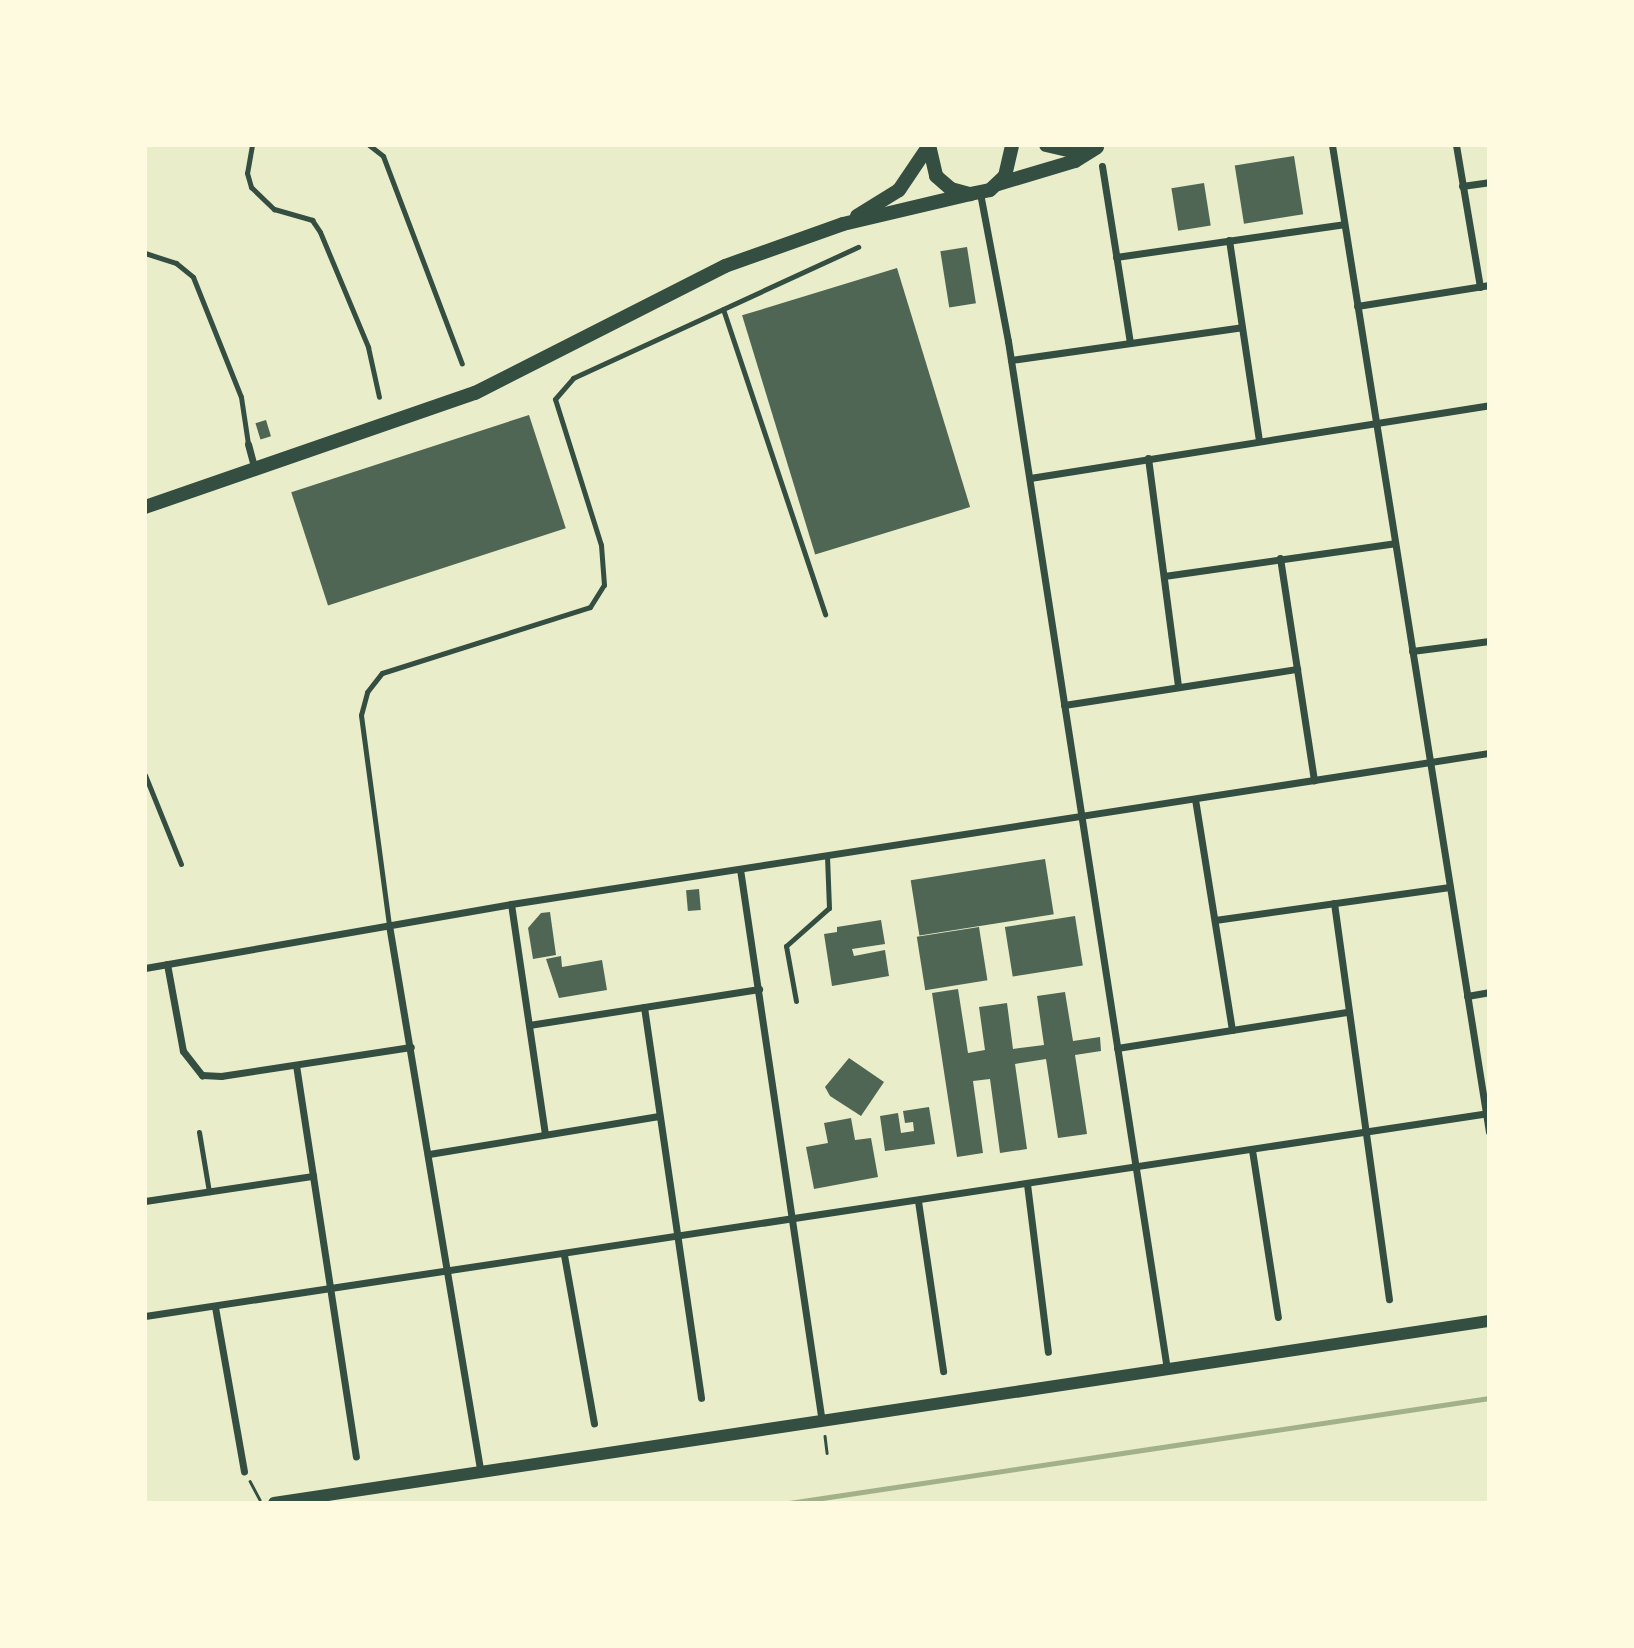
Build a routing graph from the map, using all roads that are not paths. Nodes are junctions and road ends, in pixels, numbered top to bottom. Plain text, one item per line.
1 (252, 145) edge
2 (369, 145) edge
3 (1012, 145) edge
4 (1046, 145) edge
5 (1332, 145) edge
6 (1455, 145) edge
7 (929, 146) edge
8 (1101, 146) edge
9 (1102, 166) dead end
10 (1489, 182) edge
11 (999, 184) junction
12 (1462, 186) junction
13 (975, 194) junction
14 (843, 224) junction
15 (1344, 224) junction
16 (1229, 240) junction
17 (859, 247) dead end
18 (145, 253) edge
19 (1116, 257) junction
20 (1489, 285) edge
21 (1480, 287) junction
22 (1357, 306) junction
23 (723, 309) junction
24 (1242, 327) junction
25 (1130, 343) junction
26 (1011, 360) junction
27 (462, 364) dead end
28 (379, 397) dead end
29 (1489, 405) edge
30 (1376, 422) junction
31 (1259, 441) junction
32 (248, 444) joint
33 (1148, 458) junction
34 (255, 470) junction
35 (1030, 478) junction
36 (145, 507) edge
37 (1395, 543) junction
38 (1280, 558) junction
39 (1164, 576) junction
40 (825, 614) dead end
41 (1489, 640) edge
42 (1412, 651) junction
43 (1297, 669) junction
44 (1178, 687) junction
45 (1065, 705) junction
46 (1489, 753) edge
47 (1430, 762) junction
48 (145, 775) edge
49 (1314, 780) junction
50 (1195, 799) junction
51 (1082, 816) junction
52 (827, 856) junction
53 (181, 864) dead end
54 (740, 869) junction
55 (1450, 887) junction
56 (1334, 903) junction
57 (511, 904) junction
58 (1215, 920) junction
59 (389, 925) junction
60 (167, 964) junction
61 (145, 968) edge
62 (759, 989) junction
63 (1489, 992) edge
64 (1467, 996) junction
65 (796, 1001) dead end
66 (643, 1007) junction
67 (1348, 1012) junction
68 (528, 1025) junction
69 (1232, 1030) junction
70 (411, 1048) junction
71 (1117, 1048) junction
72 (296, 1065) junction
73 (1487, 1113) edge
74 (659, 1116) junction
75 (199, 1132) dead end
76 (1366, 1132) junction
77 (1489, 1132) edge
78 (545, 1134) junction
79 (1252, 1150) junction
80 (429, 1154) junction
81 (1135, 1167) junction
82 (313, 1176) junction
83 (1027, 1184) junction
84 (209, 1192) junction
85 (145, 1201) edge
86 (918, 1201) junction
87 (795, 1220) junction
88 (678, 1238) junction
89 (564, 1255) junction
90 (444, 1271) junction
91 (331, 1291) junction
92 (1389, 1299) dead end
93 (215, 1307) junction
94 (145, 1316) edge
95 (1278, 1317) dead end
96 (1489, 1321) edge
97 (1048, 1352) dead end
98 (1167, 1370) junction
99 (943, 1371) dead end
100 (701, 1398) dead end
101 (822, 1422) junction
102 (594, 1423) dead end
103 (356, 1456) dead end
104 (480, 1469) junction
105 (244, 1471) road end
106 (274, 1503) edge

1 - 28 lane
2 - 27 lane
3 - 11 main road
4 - 8 main road
5 - 15 street
6 - 12 street
7 - 13 main road
7 - 14 main road
8 - 11 main road
9 - 19 street
10 - 12 street
11 - 13 main road
12 - 21 street
13 - 14 main road
13 - 26 street
14 - 34 main road
15 - 16 street
15 - 22 street
16 - 19 street
16 - 24 street
17 - 23 lane
18 - 32 lane
19 - 25 street
20 - 21 street
21 - 22 street
22 - 30 street
23 - 40 lane
23 - 59 lane
24 - 25 street
24 - 31 street
25 - 26 street
26 - 35 street
29 - 30 street
30 - 31 street
30 - 37 street
31 - 33 street
32 - 34 street
33 - 35 street
33 - 39 street
34 - 36 main road
35 - 45 street
37 - 38 street
37 - 42 street
38 - 39 street
38 - 43 street
39 - 44 street
41 - 42 street
42 - 47 street
43 - 44 street
43 - 49 street
44 - 45 street
45 - 51 street
46 - 47 street
47 - 49 street
47 - 55 street
48 - 53 lane
49 - 50 street
50 - 51 street
50 - 58 street
51 - 52 street
51 - 71 street
52 - 54 street
52 - 65 lane
54 - 57 street
54 - 62 street
55 - 56 street
55 - 64 street
56 - 58 street
56 - 67 street
57 - 59 street
57 - 68 street
58 - 69 street
59 - 60 street
59 - 70 street
60 - 61 street
60 - 72 street
62 - 66 street
62 - 87 street
63 - 64 street
64 - 73 street
66 - 68 street
66 - 74 street
67 - 69 street
67 - 76 street
68 - 78 street
69 - 71 street
70 - 72 street
70 - 80 street
71 - 81 street
72 - 82 street
73 - 76 street
73 - 77 street
74 - 78 street
74 - 88 street
75 - 84 lane
76 - 79 street
76 - 92 street
78 - 80 street
79 - 81 street
79 - 95 street
80 - 90 street
81 - 83 street
81 - 98 street
82 - 84 street
82 - 91 street
83 - 86 street
83 - 97 street
84 - 85 street
86 - 87 street
86 - 99 street
87 - 88 street
87 - 101 street
88 - 89 street
88 - 100 street
89 - 90 street
89 - 102 street
90 - 91 street
90 - 104 street
91 - 93 street
91 - 103 street
93 - 94 street
93 - 105 street
96 - 98 street
98 - 101 street
101 - 104 street
104 - 106 street

